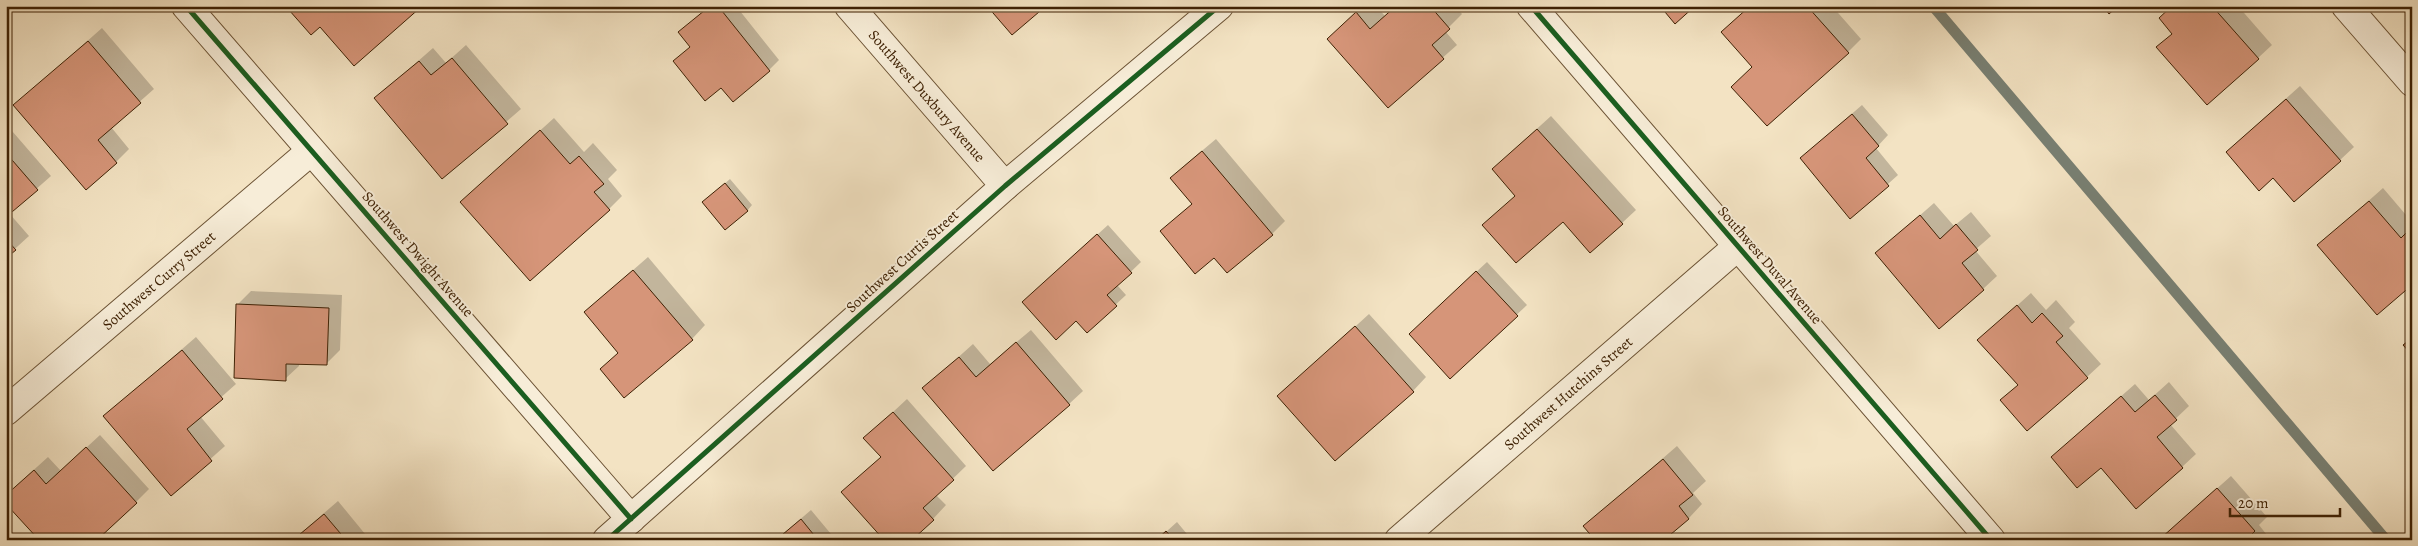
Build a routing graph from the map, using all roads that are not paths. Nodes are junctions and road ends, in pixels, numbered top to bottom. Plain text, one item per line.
1 (186, 6) edge
2 (849, 6) edge
3 (1220, 6) edge
4 (1531, 6) edge
5 (2346, 6) edge
6 (2412, 82) edge
7 (311, 151) junction
8 (1005, 186) junction
9 (1737, 247) junction
10 (6, 411) edge
11 (631, 518) junction
12 (607, 540) edge
13 (1399, 540) edge
14 (1991, 540) edge

1 - 7 street, Southwest Dwight Avenue
2 - 8 street, Southwest Duxbury Avenue
3 - 8 street, Southwest Curtis Street
4 - 9 street, Southwest Duval Avenue
5 - 6 street
7 - 10 street, Southwest Curry Street
7 - 11 street, Southwest Dwight Avenue
8 - 11 street, Southwest Curtis Street
9 - 13 street, Southwest Hutchins Street
9 - 14 street, Southwest Duval Avenue
11 - 12 street, Southwest Curtis Street

